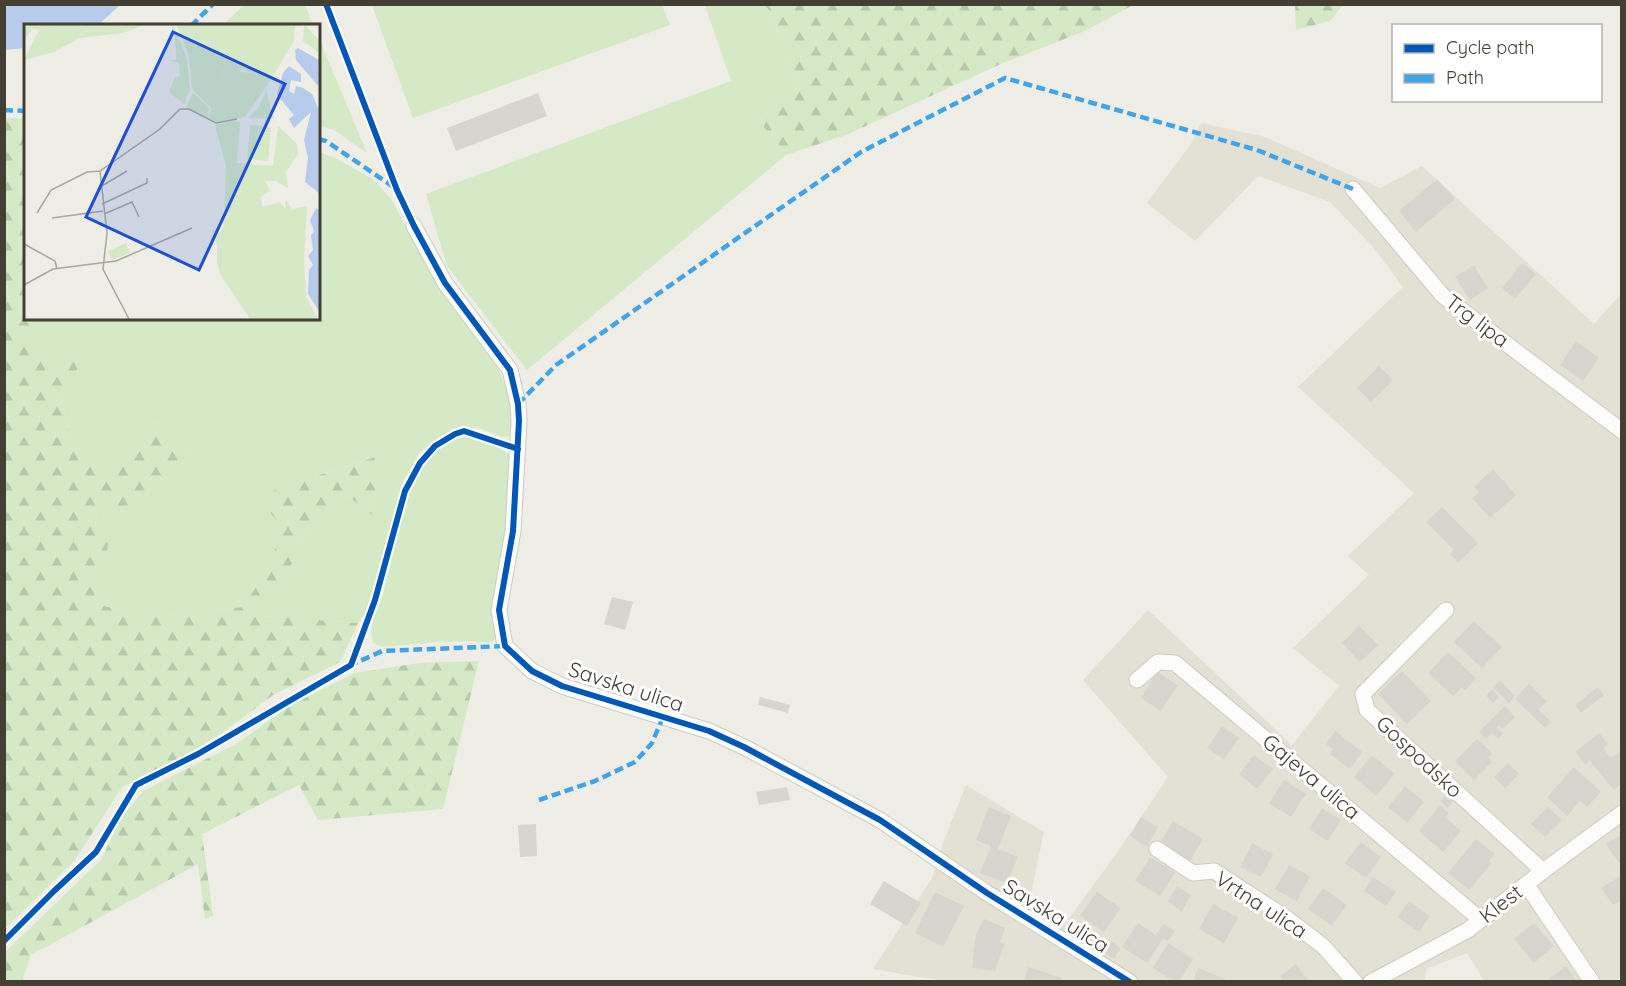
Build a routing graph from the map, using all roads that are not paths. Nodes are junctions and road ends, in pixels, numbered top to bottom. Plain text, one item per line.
1 (1353, 189) dead end
2 (414, 226) dead end
3 (1622, 431) edge
4 (1446, 610) dead end
5 (1137, 680) dead end
6 (1622, 813) edge
7 (1156, 849) dead end
8 (1543, 871) junction
9 (1526, 884) junction
10 (1481, 920) junction
11 (1130, 981) edge
12 (1355, 981) edge
13 (1371, 981) edge
14 (1592, 981) edge

1 - 3 street, Trg lipa
2 - 11 street, Savska ulica
4 - 8 street, Gospodsko
5 - 10 street, Gajeva ulica
6 - 8 street, Klest
7 - 12 street, Vrtna ulica
8 - 9 street, Klest
9 - 10 street, Klest
9 - 14 street
10 - 13 street, Klest

